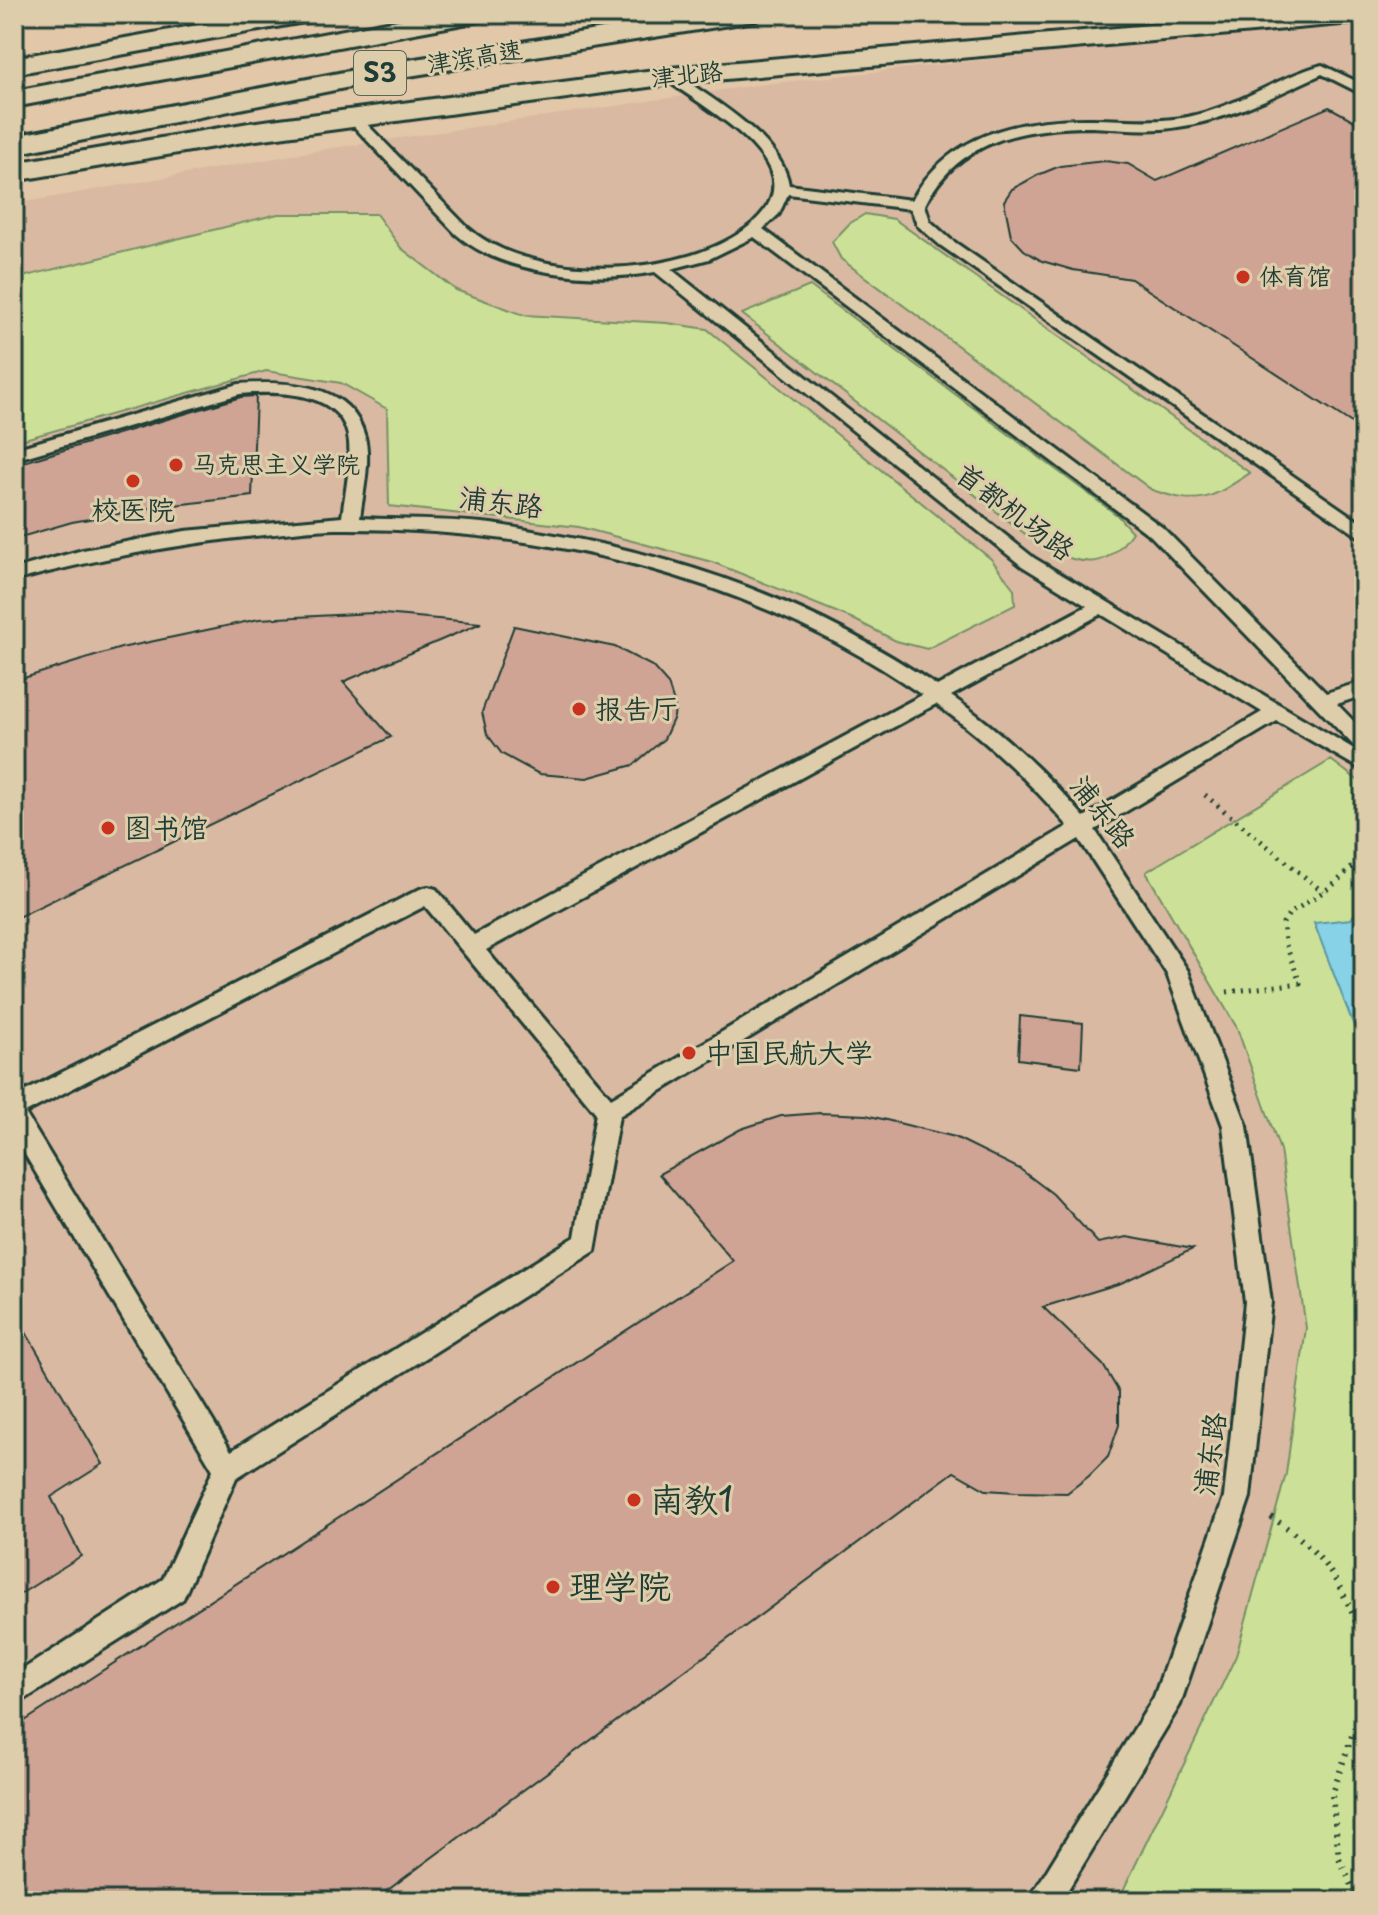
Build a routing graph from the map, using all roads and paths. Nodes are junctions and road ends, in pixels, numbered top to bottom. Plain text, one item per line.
1 (248, 14) edge
2 (304, 14) edge
3 (474, 14) edge
4 (748, 14) edge
5 (1364, 14) edge
6 (14, 56) edge
7 (14, 66) edge
8 (670, 76) junction
9 (1364, 91) edge
10 (14, 99) edge
11 (353, 118) junction
12 (14, 145) edge
13 (14, 172) edge
14 (783, 189) junction
15 (917, 205) junction
16 (756, 231) junction
17 (658, 267) junction
18 (14, 455) edge
19 (351, 523) junction
20 (1364, 534) edge
21 (14, 575) edge
22 (1101, 606) junction
23 (1364, 688) edge
24 (937, 694) junction
25 (1322, 702) junction
26 (1276, 712) junction
27 (1364, 744) edge
28 (1364, 764) edge
29 (1177, 772) junction
30 (1082, 828) junction
31 (1364, 856) edge
32 (1323, 892) junction
33 (472, 947) junction
34 (1186, 997) junction
35 (14, 1108) edge
36 (608, 1111) junction
37 (14, 1115) edge
38 (227, 1469) junction
39 (1237, 1497) junction
40 (1364, 1643) edge
41 (14, 1692) edge
42 (1364, 1700) edge
43 (1043, 1901) edge
44 (1359, 1901) edge

1 - 6 main road
2 - 7 main road
3 - 10 main road, 津滨高速 / S3
4 - 12 main road, 津滨高速 / S3
5 - 8 main road, 津北路
8 - 11 main road, 津北路
8 - 14 lane
9 - 15 lane
11 - 13 main road, 津北路
11 - 17 lane
14 - 15 lane
14 - 16 lane
15 - 20 lane
16 - 17 lane
16 - 25 lane
17 - 22 lane, 首都机场路
18 - 19 lane
19 - 21 lane, 浦东路
19 - 24 lane, 浦东路
22 - 24 lane
22 - 26 lane, 首都机场路
23 - 25 lane
24 - 30 lane, 浦东路
24 - 33 lane
25 - 27 lane
26 - 28 lane, 首都机场路
26 - 29 lane
29 - 30 lane
29 - 32 path
30 - 34 lane, 浦东路
30 - 36 lane
31 - 32 path
32 - 34 path
33 - 35 lane
33 - 36 lane
34 - 39 lane, 浦东路
36 - 38 lane
37 - 38 lane
38 - 41 lane
39 - 40 path
39 - 43 lane, 浦东路
42 - 44 path

